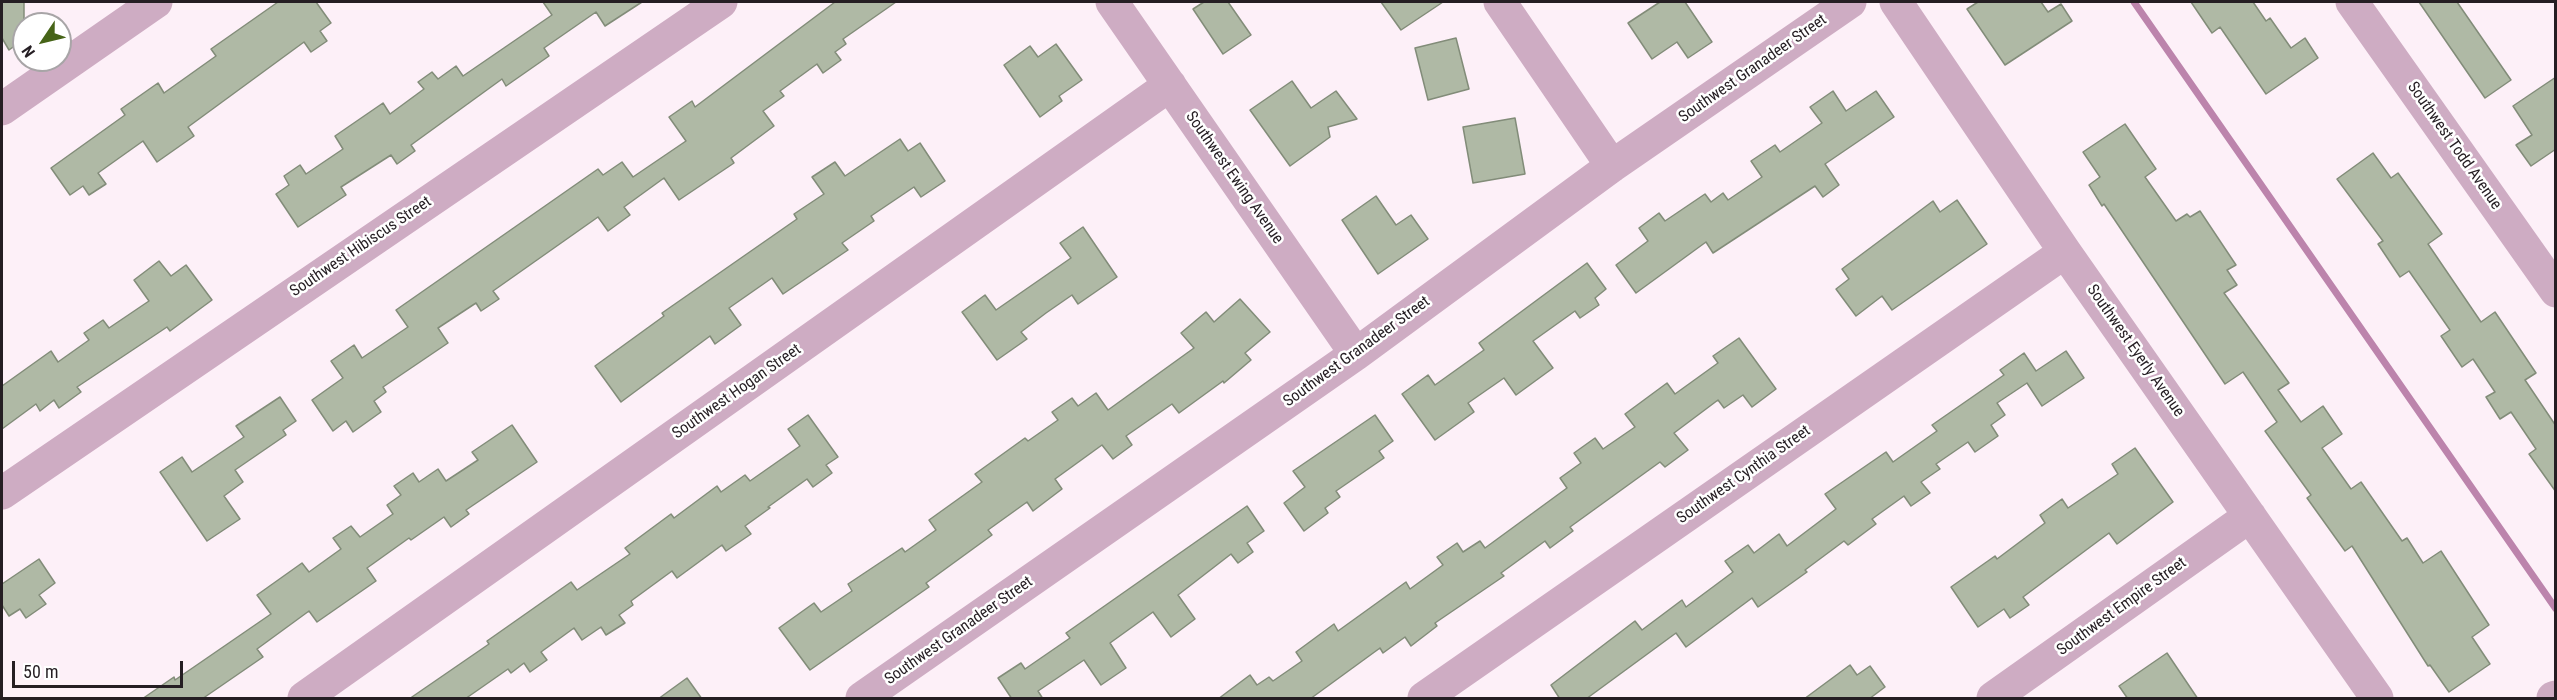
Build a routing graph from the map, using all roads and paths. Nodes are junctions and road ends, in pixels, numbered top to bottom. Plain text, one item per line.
1 (156, 2) edge
2 (721, 2) edge
3 (1112, 2) edge
4 (1500, 2) edge
5 (1850, 2) edge
6 (1896, 2) edge
7 (2352, 2) edge
8 (1170, 85) junction
9 (2, 109) edge
10 (1612, 166) junction
11 (2065, 252) junction
12 (2556, 291) edge
13 (1356, 354) junction
14 (2, 493) edge
15 (2250, 516) junction
16 (304, 699) edge
17 (862, 699) edge
18 (1424, 699) edge
19 (1993, 699) edge
20 (2376, 699) edge

1 - 9 street
2 - 14 street, Southwest Hibiscus Street
3 - 8 street, Southwest Ewing Avenue
4 - 10 street
5 - 10 street, Southwest Granadeer Street
6 - 11 street, Southwest Eyerly Avenue
7 - 12 street, Southwest Todd Avenue
8 - 13 street, Southwest Ewing Avenue
8 - 16 street, Southwest Hogan Street
10 - 13 street, Southwest Granadeer Street
11 - 15 street, Southwest Eyerly Avenue
11 - 18 street, Southwest Cynthia Street
13 - 17 street, Southwest Granadeer Street
15 - 19 street, Southwest Empire Street
15 - 20 street, Southwest Eyerly Avenue

